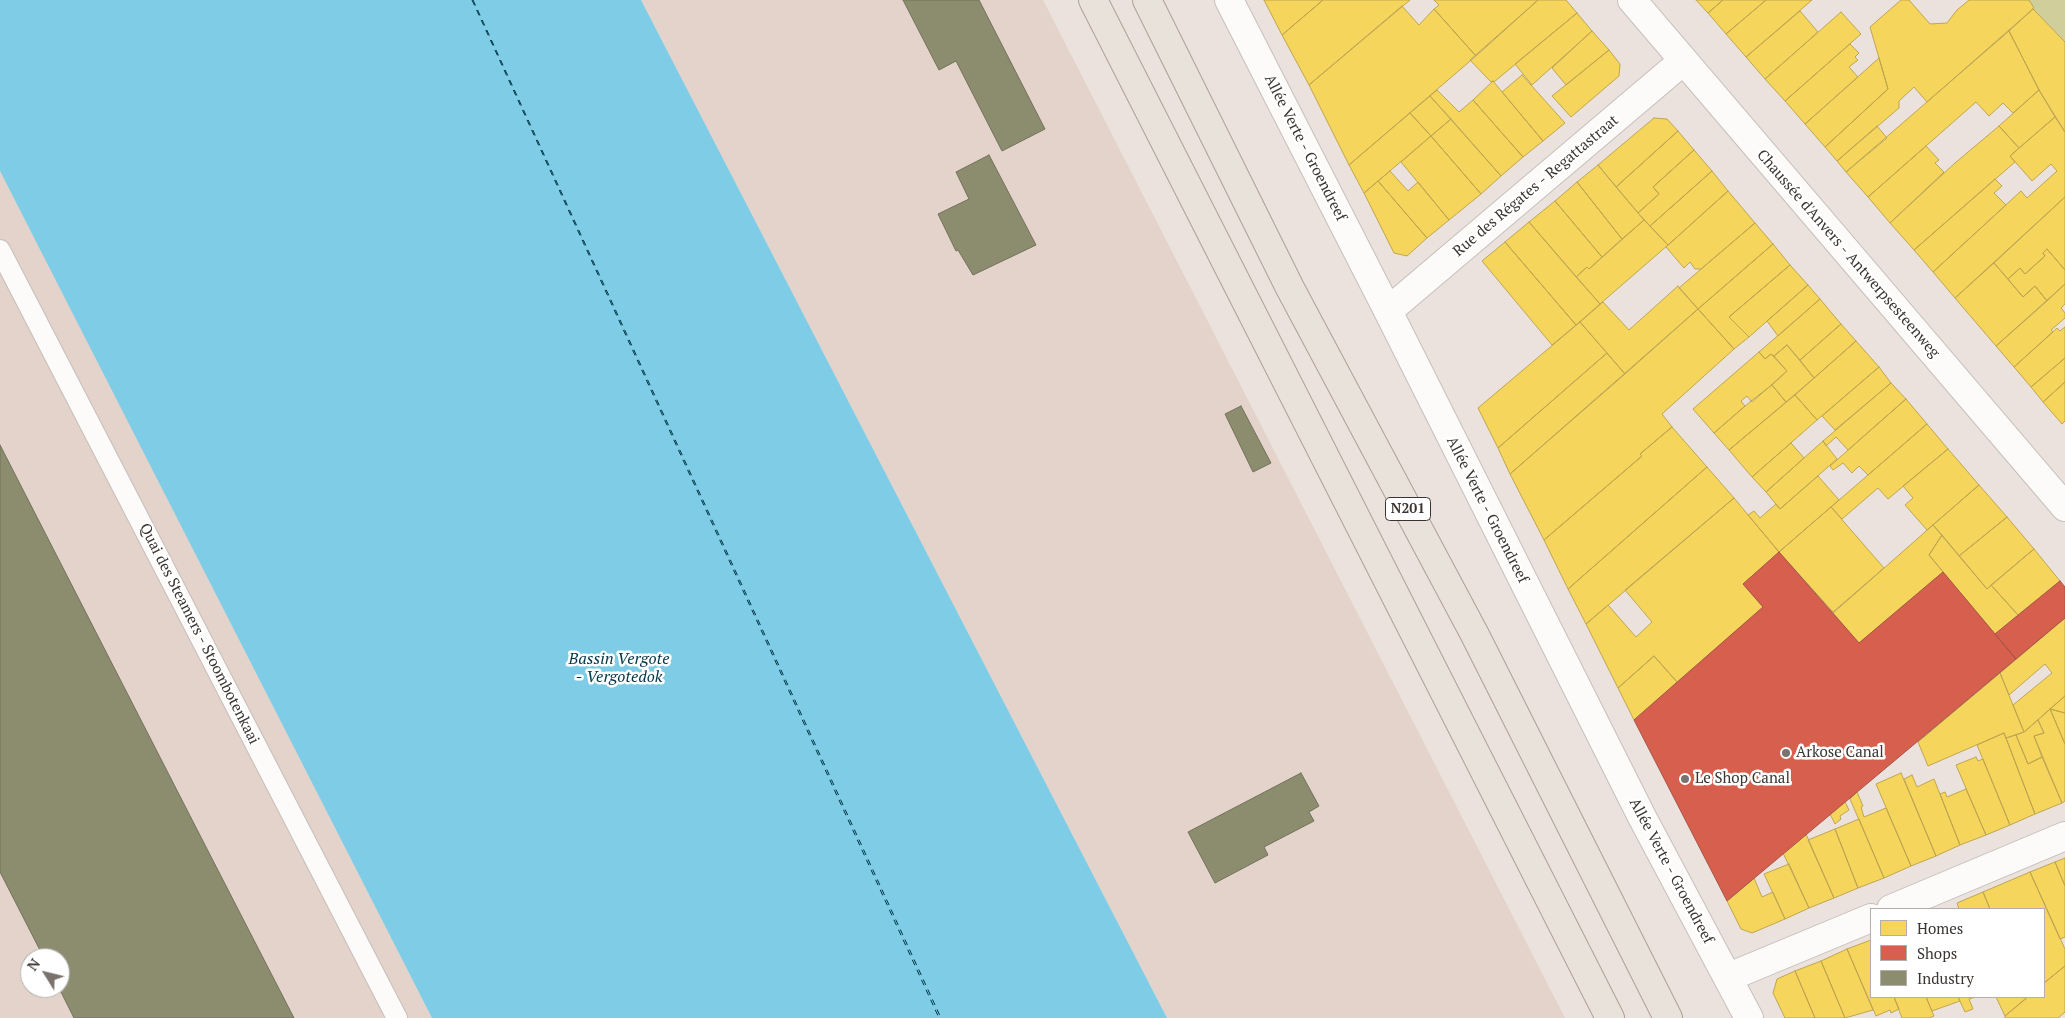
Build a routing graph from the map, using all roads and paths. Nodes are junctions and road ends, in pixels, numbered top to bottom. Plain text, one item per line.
1 (1093, 0) edge
2 (1147, 0) edge
3 (1228, 0) edge
4 (1632, 0) edge
5 (1683, 61) junction
6 (0, 250) edge
7 (1388, 312) junction
8 (2065, 507) edge
9 (2065, 836) edge
10 (1893, 908) edge
11 (1870, 918) edge
12 (1729, 978) junction
13 (396, 1018) edge
14 (1610, 1018) edge
15 (1668, 1018) edge
16 (1749, 1018) edge

1 - 14 main road
2 - 15 main road, N201
3 - 7 street, Allée Verte - Groendreef
4 - 5 street, Chaussée d'Anvers - Antwerpsesteenweg
5 - 7 street, Rue des Régates - Regattastraat
5 - 8 street, Chaussée d'Anvers - Antwerpsesteenweg
6 - 13 lane, Quai des Steamers - Stoombotenkaai
7 - 12 street, Allée Verte - Groendreef
9 - 10 street
11 - 12 street
12 - 16 street, Allée Verte - Groendreef

